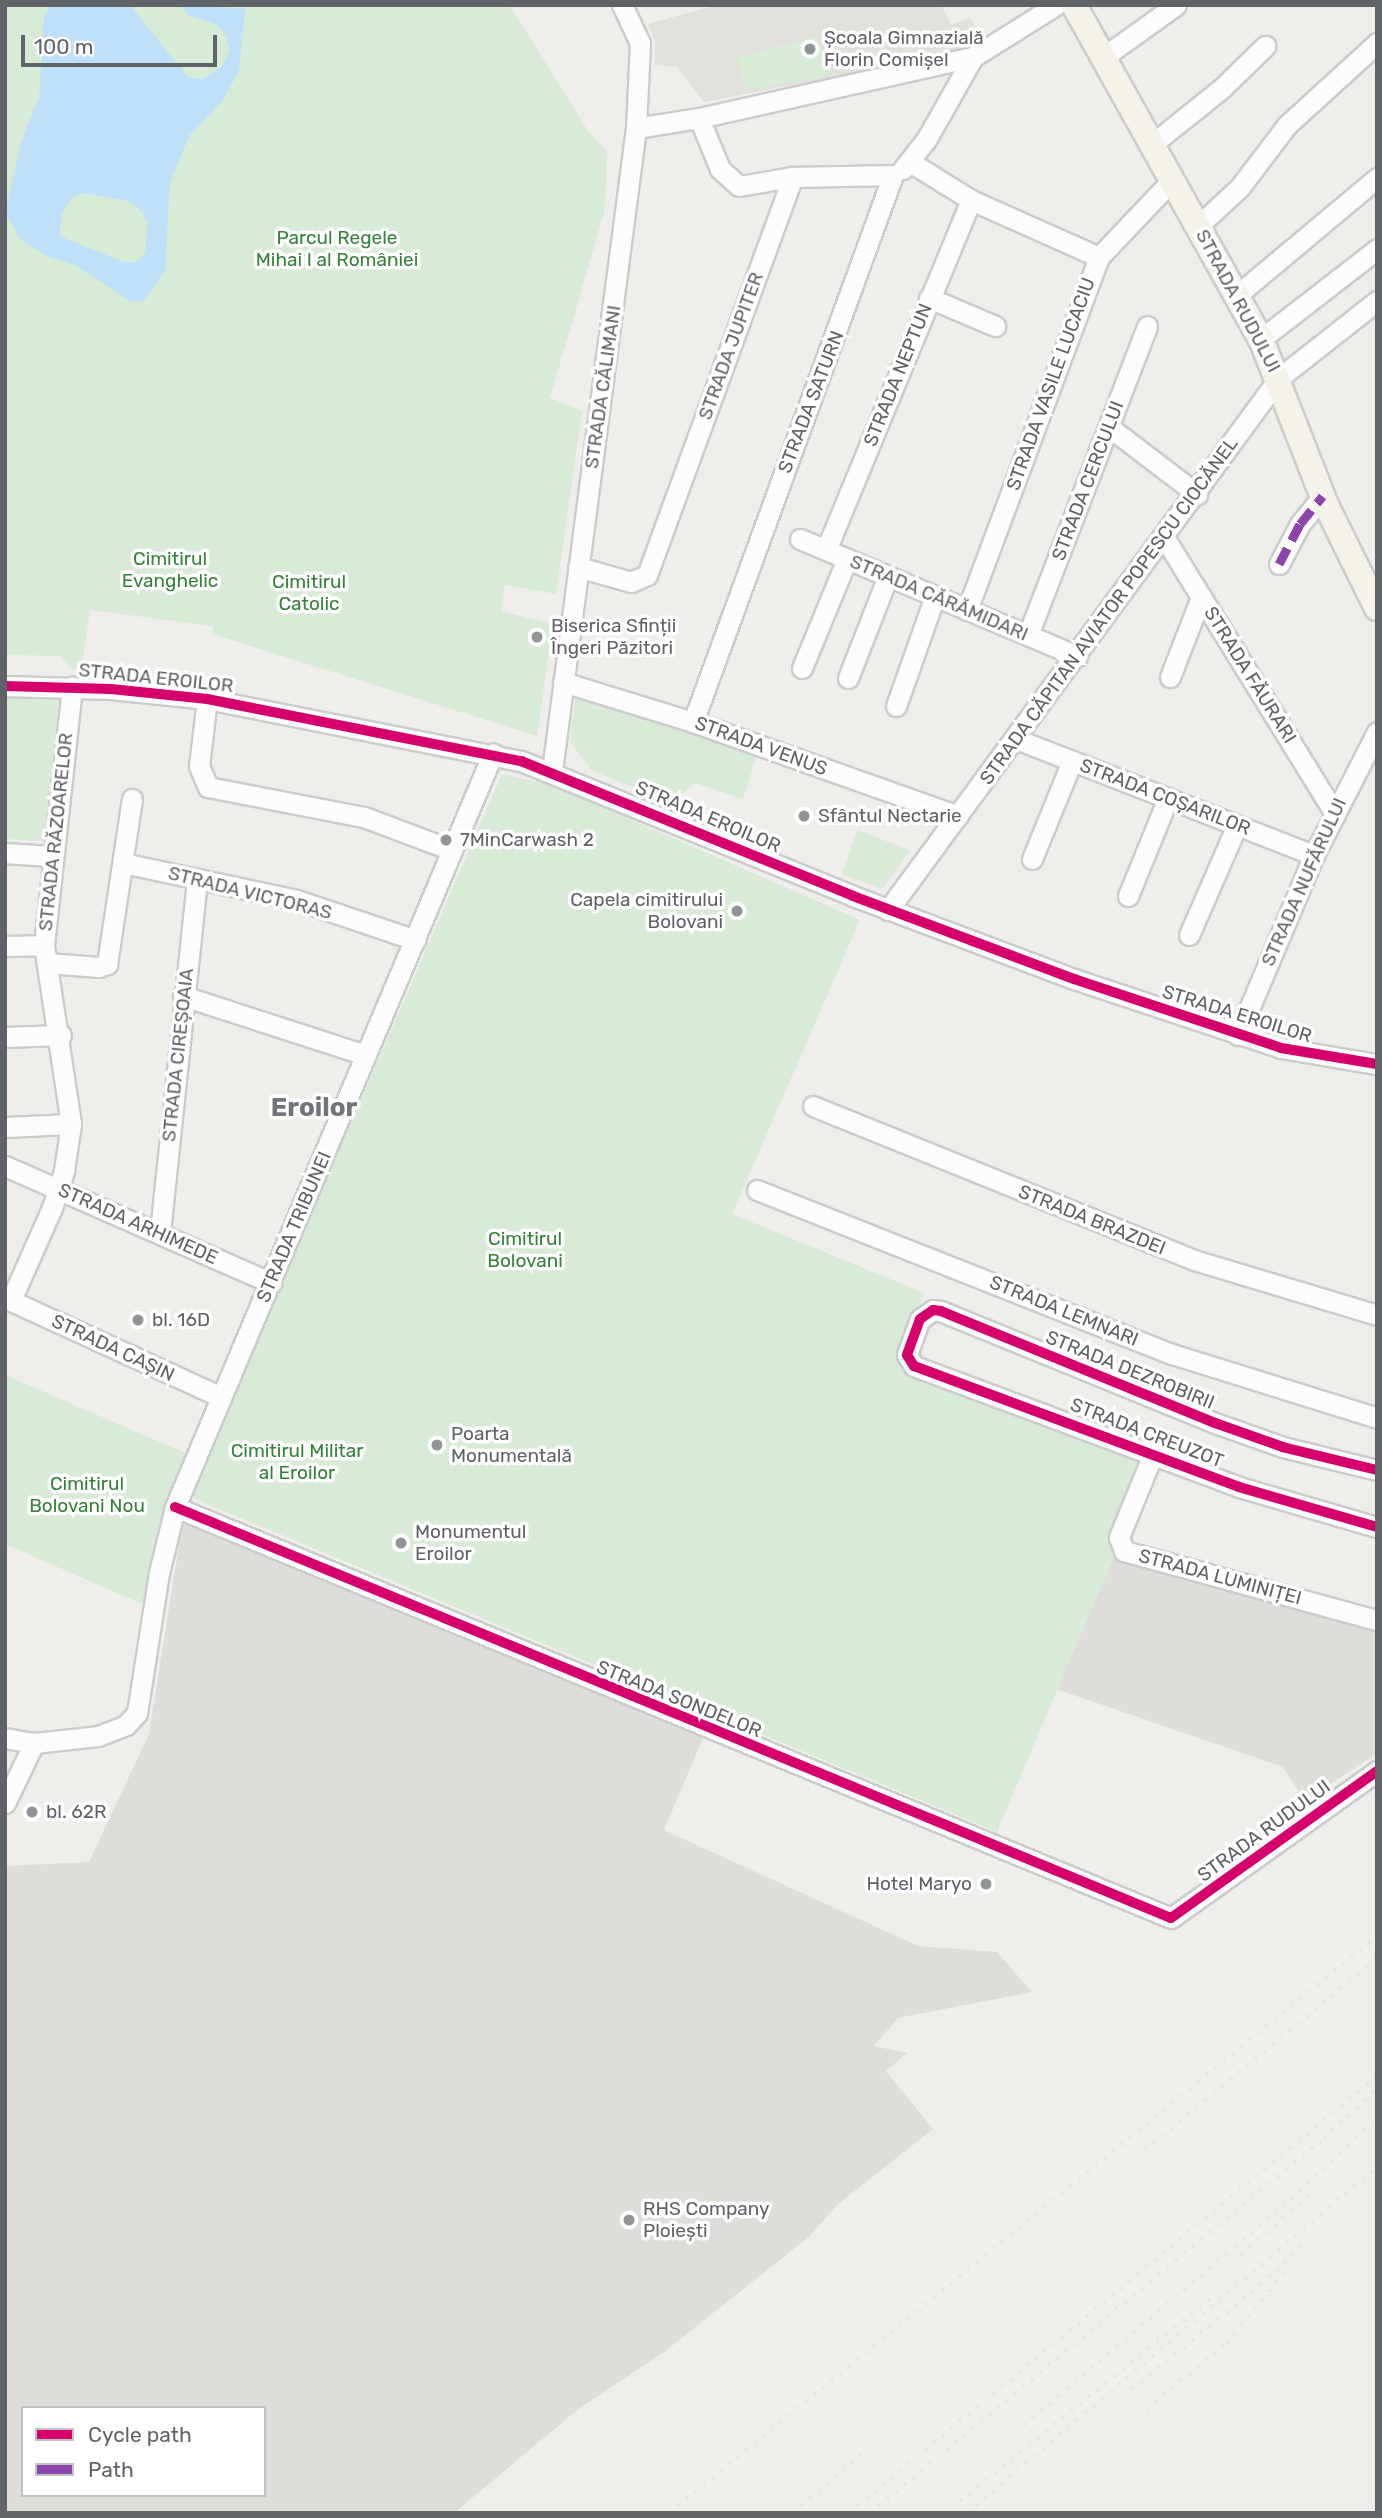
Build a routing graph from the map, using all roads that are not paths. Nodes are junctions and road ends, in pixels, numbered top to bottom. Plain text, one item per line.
1 (622, 5) edge
2 (1056, 5) edge
3 (1074, 5) edge
4 (1176, 5) edge
5 (1377, 43) edge
6 (1265, 46) dead end
7 (973, 57) junction
8 (1102, 58) junction
9 (699, 118) junction
10 (636, 128) junction
11 (1151, 145) junction
12 (910, 162) junction
13 (893, 175) junction
14 (793, 177) junction
15 (1377, 178) edge
16 (1171, 181) junction
17 (971, 200) junction
18 (1198, 226) junction
19 (1377, 249) edge
20 (1099, 257) junction
21 (1237, 295) junction
22 (929, 298) junction
23 (1377, 301) edge
24 (995, 326) dead end
25 (1147, 326) dead end
26 (1261, 339) junction
27 (1279, 378) junction
28 (1110, 427) junction
29 (1197, 494) junction
30 (1323, 496) junction
31 (1164, 537) junction
32 (800, 539) dead end
33 (826, 550) junction
34 (847, 559) junction
35 (1279, 564) dead end
36 (578, 567) junction
37 (888, 576) junction
38 (935, 596) junction
39 (1201, 597) junction
40 (1377, 608) edge
41 (967, 610) junction
42 (1028, 635) junction
43 (1077, 656) junction
44 (802, 668) dead end
45 (1170, 677) dead end
46 (848, 678) dead end
47 (564, 682) junction
48 (5, 686) edge
49 (72, 687) junction
50 (207, 699) junction
51 (896, 706) dead end
52 (693, 722) junction
53 (1377, 733) edge
54 (1016, 739) junction
55 (493, 754) junction
56 (1072, 761) junction
57 (552, 771) junction
58 (1168, 798) junction
59 (132, 799) dead end
60 (1335, 814) junction
61 (957, 816) junction
62 (1237, 825) junction
63 (453, 850) junction
64 (5, 853) edge
65 (1314, 855) junction
66 (51, 856) junction
67 (1032, 859) dead end
68 (123, 863) junction
69 (197, 878) junction
70 (1128, 896) dead end
71 (888, 910) junction
72 (1189, 935) dead end
73 (415, 940) junction
74 (5, 946) edge
75 (46, 954) junction
76 (183, 996) junction
77 (61, 1035) junction
78 (1238, 1035) junction
79 (5, 1037) edge
80 (366, 1055) junction
81 (1377, 1065) edge
82 (813, 1107) dead end
83 (71, 1124) junction
84 (5, 1127) edge
85 (5, 1166) edge
86 (59, 1188) junction
87 (757, 1190) dead end
88 (160, 1232) junction
89 (271, 1283) junction
90 (8, 1299) edge
91 (1377, 1315) edge
92 (909, 1361) joint
93 (221, 1397) junction
94 (1377, 1418) edge
95 (1153, 1454) junction
96 (1377, 1470) edge
97 (175, 1507) junction
98 (1377, 1527) edge
99 (1377, 1620) edge
100 (5, 1738) edge
101 (34, 1743) junction
102 (1377, 1771) edge
103 (5, 1803) edge
104 (1171, 1918) joint

1 - 10 street, STRADA CĂLIMANI
2 - 7 street
3 - 8 main road, STRADA RUDULUI
4 - 8 street
5 - 18 street
6 - 11 street
7 - 9 street
7 - 12 street
8 - 11 main road, STRADA RUDULUI
9 - 10 street
9 - 14 street
10 - 36 street, STRADA CĂLIMANI
11 - 16 main road, STRADA RUDULUI
12 - 13 street
12 - 17 street
13 - 14 street
13 - 52 street, STRADA SATURN
14 - 36 street, STRADA JUPITER
15 - 21 street
16 - 18 main road, STRADA RUDULUI
16 - 20 street, STRADA VASILE LUCACIU
17 - 20 street
17 - 22 street, STRADA NEPTUN
18 - 21 main road, STRADA RUDULUI
19 - 26 street
20 - 41 street, STRADA VASILE LUCACIU
21 - 26 main road, STRADA RUDULUI
22 - 24 street
22 - 33 street, STRADA NEPTUN
23 - 27 street, STRADA CĂPITAN AVIATOR POPESCU CIOCĂNEL
25 - 28 street, STRADA CERCULUI
26 - 27 main road, STRADA RUDULUI
27 - 29 street, STRADA CĂPITAN AVIATOR POPESCU CIOCĂNEL
27 - 30 main road, STRADA RUDULUI
28 - 29 street
28 - 42 street, STRADA CERCULUI
29 - 31 street, STRADA CĂPITAN AVIATOR POPESCU CIOCĂNEL
30 - 35 street
30 - 40 main road, STRADA RUDULUI
31 - 39 street, STRADA FĂURARI
31 - 43 street, STRADA CĂPITAN AVIATOR POPESCU CIOCĂNEL
32 - 33 street, STRADA CĂRĂMIDARI
33 - 34 street, STRADA CĂRĂMIDARI
34 - 37 street, STRADA CĂRĂMIDARI
34 - 44 street
36 - 47 street, STRADA CĂLIMANI
37 - 38 street, STRADA CĂRĂMIDARI
37 - 46 street
38 - 41 street, STRADA CĂRĂMIDARI
38 - 51 street
39 - 45 street
39 - 60 street, STRADA FĂURARI
41 - 42 street, STRADA CĂRĂMIDARI
42 - 43 street, STRADA CĂRĂMIDARI
43 - 54 street, STRADA CĂPITAN AVIATOR POPESCU CIOCĂNEL
47 - 52 street, STRADA VENUS
47 - 57 street, STRADA CĂLIMANI
48 - 49 street, STRADA EROILOR
49 - 50 street, STRADA EROILOR
49 - 66 street, STRADA RĂZOARELOR
50 - 55 street, STRADA EROILOR
50 - 63 street
52 - 61 street, STRADA VENUS
53 - 60 street, STRADA NUFĂRULUI
54 - 56 street, STRADA COȘARILOR
54 - 61 street, STRADA CĂPITAN AVIATOR POPESCU CIOCĂNEL
55 - 57 street, STRADA EROILOR
55 - 63 street, STRADA TRIBUNEI
56 - 58 street, STRADA COȘARILOR
56 - 67 street
57 - 71 street, STRADA EROILOR
58 - 62 street, STRADA COȘARILOR
58 - 70 street
59 - 68 street
60 - 65 street, STRADA NUFĂRULUI
61 - 71 street, STRADA CĂPITAN AVIATOR POPESCU CIOCĂNEL
62 - 65 street, STRADA COȘARILOR
62 - 72 street
63 - 73 street, STRADA TRIBUNEI
64 - 66 street
65 - 78 street, STRADA NUFĂRULUI
66 - 75 street, STRADA RĂZOARELOR
68 - 69 street, STRADA VICTORAS
68 - 75 street
69 - 73 street, STRADA VICTORAS
69 - 76 street, STRADA CIREȘOAIA
71 - 78 street, STRADA EROILOR
73 - 80 street, STRADA TRIBUNEI
74 - 75 street
75 - 77 street, STRADA RĂZOARELOR
76 - 80 street
76 - 88 street, STRADA CIREȘOAIA
77 - 79 street
77 - 83 street, STRADA RĂZOARELOR
78 - 81 street, STRADA EROILOR
80 - 89 street, STRADA TRIBUNEI
82 - 91 street, STRADA BRAZDEI
83 - 84 street
83 - 86 street, STRADA RĂZOARELOR
85 - 86 street, STRADA ARHIMEDE
86 - 88 street, STRADA ARHIMEDE
86 - 90 street, STRADA RĂZOARELOR
87 - 94 street, STRADA LEMNARI
88 - 89 street, STRADA ARHIMEDE
89 - 93 street, STRADA TRIBUNEI
90 - 93 street, STRADA CAȘIN
92 - 95 street, STRADA CREUZOT
92 - 96 street, STRADA DEZROBIRII
93 - 97 street, STRADA TRIBUNEI
95 - 98 street, STRADA CREUZOT
95 - 99 street, STRADA LUMINIȚEI
97 - 101 street
97 - 104 street, STRADA SONDELOR
100 - 101 street
101 - 103 street
102 - 104 street, STRADA RUDULUI

